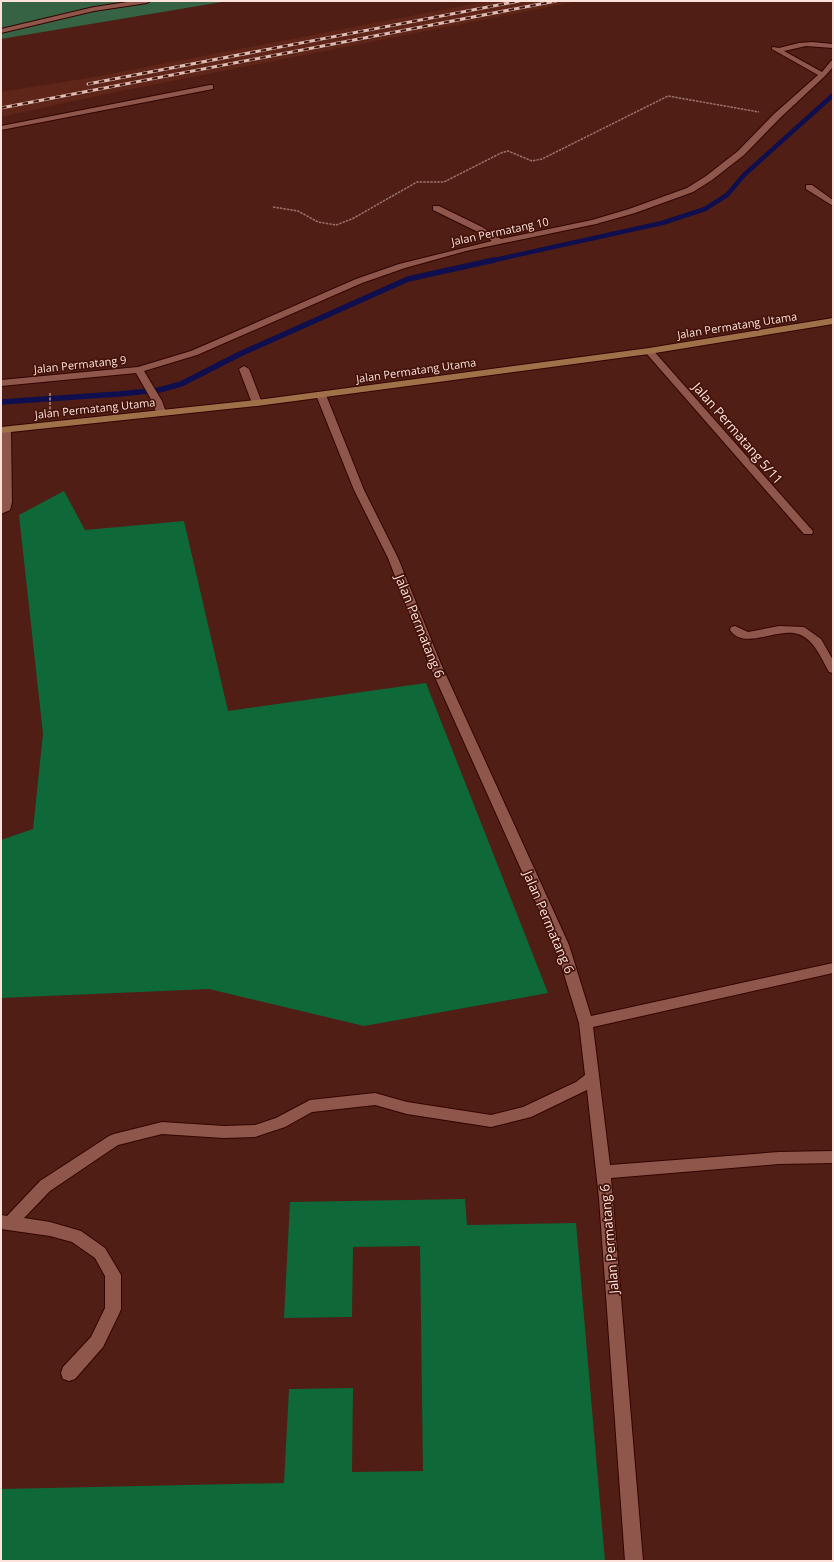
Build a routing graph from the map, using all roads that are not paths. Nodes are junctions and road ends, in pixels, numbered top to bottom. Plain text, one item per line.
1 (147, 1) edge
2 (1, 31) edge
3 (833, 46) edge
4 (833, 62) edge
5 (823, 75) junction
6 (210, 87) dead end
7 (1, 128) edge
8 (809, 187) dead end
9 (833, 204) edge
10 (436, 208) dead end
11 (500, 242) junction
12 (833, 321) edge
13 (648, 351) junction
14 (244, 369) dead end
15 (140, 373) junction
16 (1, 383) edge
17 (321, 395) junction
18 (257, 403) junction
19 (161, 412) junction
20 (4, 430) edge
21 (1, 511) edge
22 (808, 532) dead end
23 (734, 630) dead end
24 (833, 669) edge
25 (833, 968) edge
26 (586, 1023) junction
27 (592, 1077) junction
28 (833, 1157) edge
29 (603, 1172) junction
30 (6, 1222) edge
31 (69, 1373) dead end
32 (634, 1561) edge

1 - 2 street
3 - 5 street
4 - 5 street, Jalan Permatang 10
5 - 11 street, Jalan Permatang 10
6 - 7 street
8 - 9 street
10 - 11 street
11 - 15 street, Jalan Permatang 10
12 - 13 street, Jalan Permatang Utama
13 - 17 street, Jalan Permatang Utama
13 - 22 street, Jalan Permatang 5/11
14 - 18 street
15 - 16 street, Jalan Permatang 9
15 - 19 street, Jalan Permatang 9
17 - 18 street, Jalan Permatang Utama
17 - 26 street, Jalan Permatang 6
18 - 19 street, Jalan Permatang Utama
19 - 20 street, Jalan Permatang Utama
20 - 21 street
23 - 24 street
25 - 26 street
26 - 27 street, Jalan Permatang 6
27 - 29 street, Jalan Permatang 6
27 - 30 street
28 - 29 street
29 - 32 street, Jalan Permatang 6
30 - 31 street

